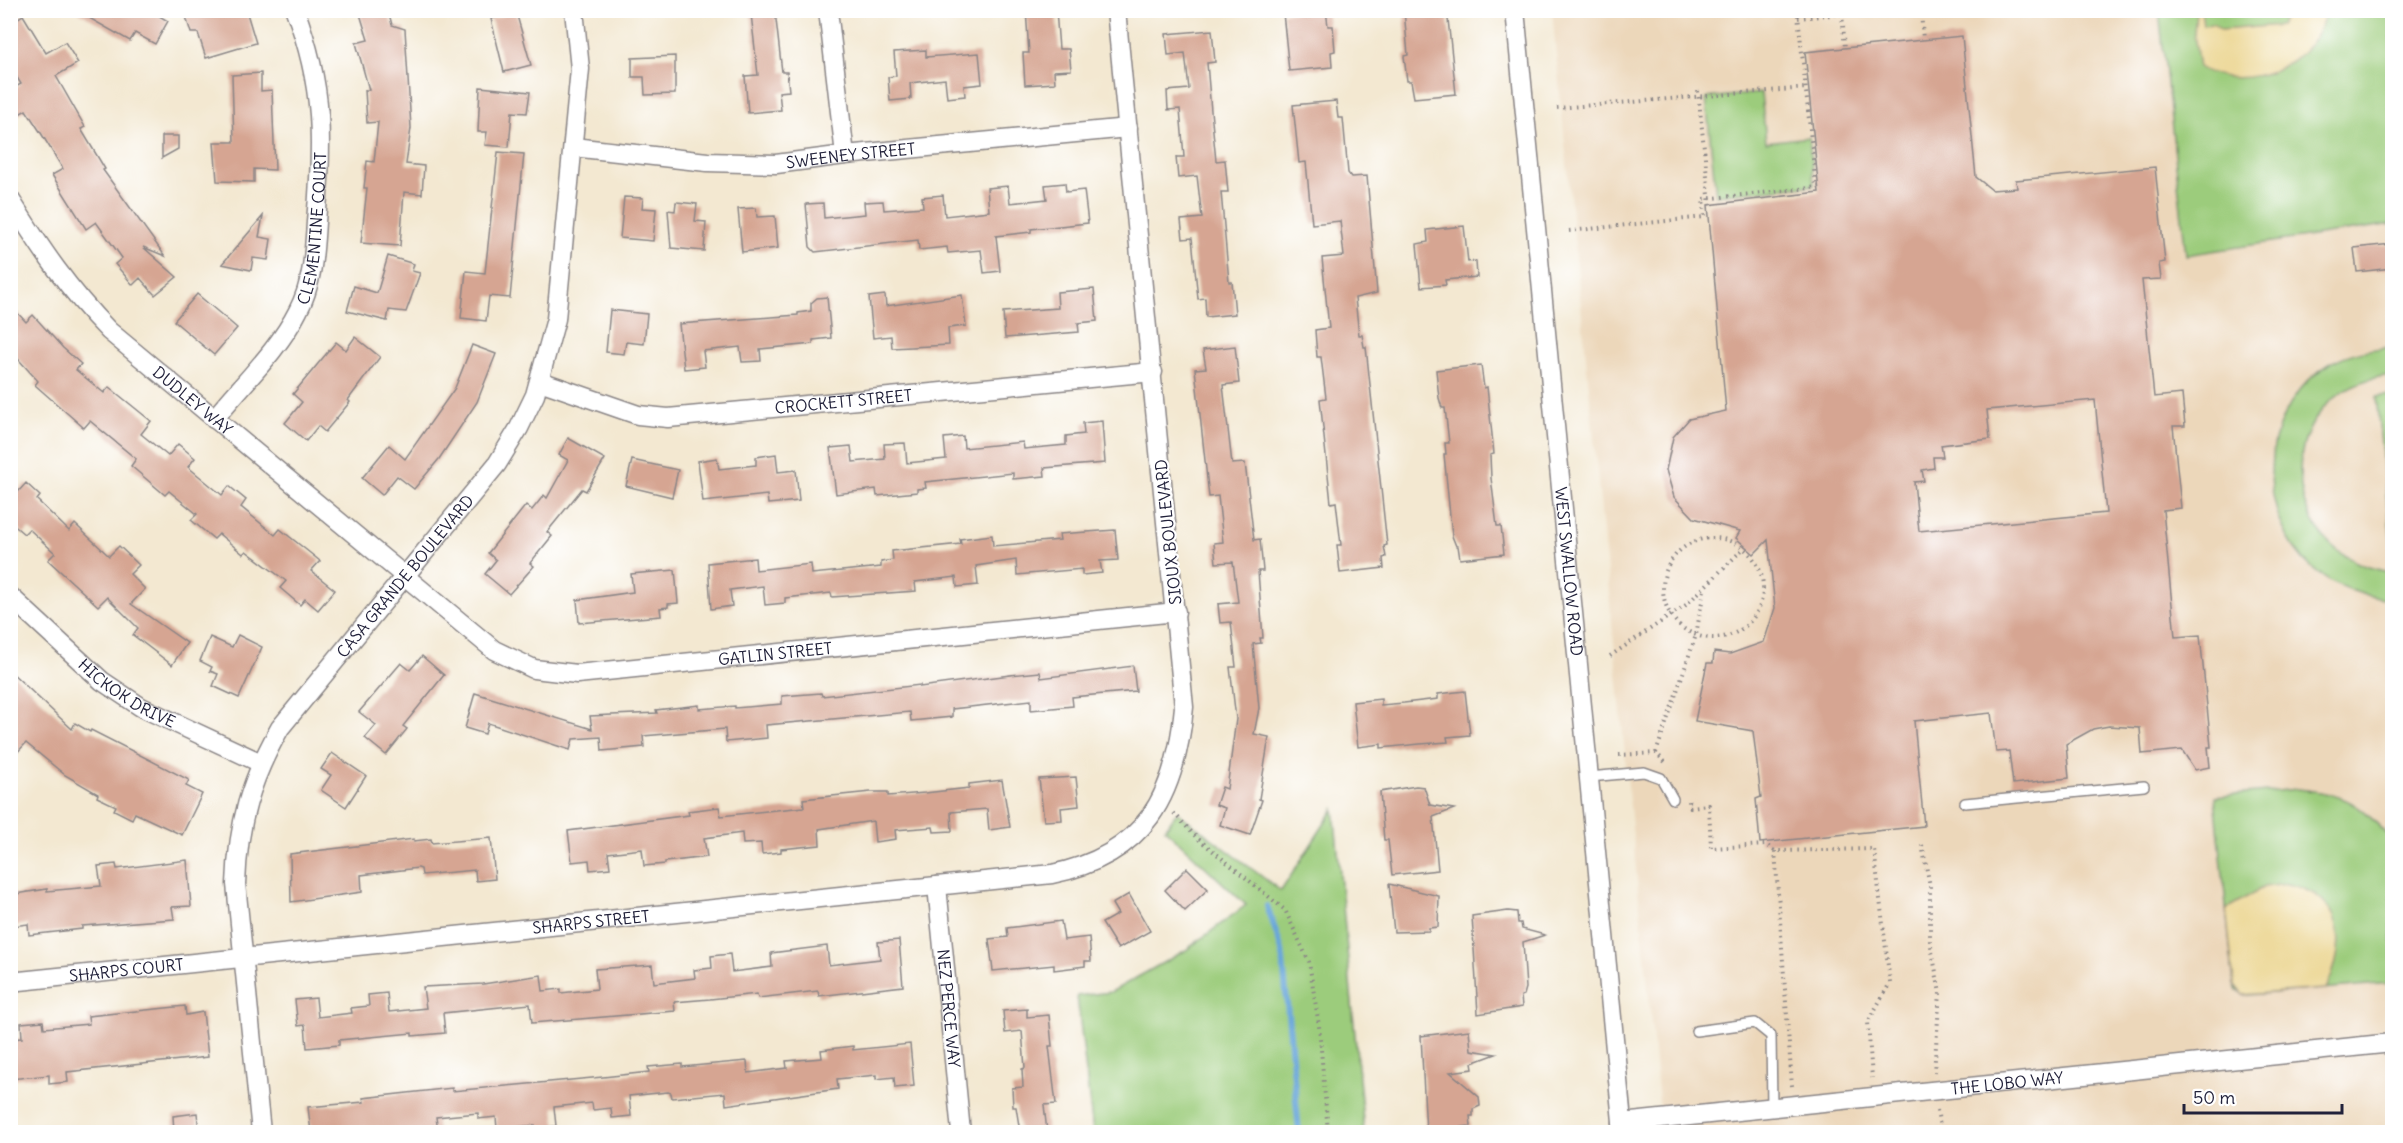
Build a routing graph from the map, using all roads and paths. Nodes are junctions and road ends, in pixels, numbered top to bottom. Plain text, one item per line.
1 (295, 10) edge
2 (574, 10) edge
3 (828, 10) edge
4 (1116, 10) edge
5 (1515, 10) edge
6 (1887, 10) edge
7 (1921, 10) edge
8 (1842, 14) junction
9 (1923, 40) dead end
10 (1845, 48) dead end
11 (1806, 88) junction
12 (1698, 91) dead end
13 (1698, 97) junction
14 (1557, 108) dead end
15 (1128, 128) junction
16 (573, 147) junction
17 (844, 155) junction
18 (1710, 198) junction
19 (10, 199) edge
20 (1710, 205) dead end
21 (1569, 231) dead end
22 (1153, 372) junction
23 (540, 381) junction
24 (214, 419) junction
25 (1744, 548) junction
26 (404, 577) junction
27 (1705, 588) junction
28 (10, 596) edge
29 (1176, 612) junction
30 (1671, 616) junction
31 (1696, 635) junction
32 (1610, 656) dead end
33 (1656, 753) junction
34 (1619, 755) dead end
35 (261, 763) junction
36 (1670, 768) dead end
37 (1589, 777) junction
38 (2144, 786) dead end
39 (1686, 791) dead end
40 (1162, 798) junction
41 (1673, 799) dead end
42 (1965, 803) dead end
43 (1922, 845) dead end
44 (1776, 851) junction
45 (937, 886) junction
46 (243, 957) junction
47 (10, 982) edge
48 (1696, 1031) dead end
49 (2392, 1043) edge
50 (1934, 1090) junction
51 (1874, 1097) junction
52 (1793, 1105) junction
53 (1772, 1107) junction
54 (1622, 1128) edge
55 (261, 1132) edge
56 (961, 1132) edge
57 (1328, 1132) edge
58 (1941, 1132) edge

1 - 24 street, CLEMENTINE COURT
2 - 16 street, CASA GRANDE BOULEVARD
3 - 17 street
4 - 15 street, SIOUX BOULEVARD
5 - 37 street, WEST SWALLOW ROAD
6 - 8 path
7 - 9 path
8 - 10 path
8 - 11 path
11 - 13 path
11 - 18 path
12 - 13 path
13 - 14 path
13 - 18 path
15 - 17 street, SWEENEY STREET
15 - 22 street, SIOUX BOULEVARD
16 - 17 street, SWEENEY STREET
16 - 23 street, CASA GRANDE BOULEVARD
18 - 20 path
18 - 21 path
19 - 24 street, DUDLEY WAY
22 - 23 street, CROCKETT STREET
22 - 29 street, SIOUX BOULEVARD
23 - 26 street, CASA GRANDE BOULEVARD
24 - 26 street, DUDLEY WAY
25 - 27 path
25 - 30 path
25 - 31 path
26 - 29 street, GATLIN STREET
26 - 35 street, CASA GRANDE BOULEVARD
27 - 30 path
27 - 31 path
28 - 35 street, HICKOK DRIVE
29 - 40 street, SIOUX BOULEVARD
30 - 31 path
30 - 32 path
31 - 33 path
33 - 34 path
33 - 36 path
35 - 46 street, CASA GRANDE BOULEVARD
37 - 41 lane
37 - 54 street, WEST SWALLOW ROAD
38 - 42 lane
39 - 44 path
40 - 45 street, SIOUX BOULEVARD
40 - 57 path
43 - 50 path
44 - 51 path
44 - 52 path
45 - 46 street, SHARPS STREET
45 - 56 street, NEZ PERCE WAY
46 - 47 street, SHARPS COURT
46 - 55 street, CASA GRANDE BOULEVARD
48 - 53 lane
49 - 50 street, THE LOBO WAY
50 - 51 street, THE LOBO WAY
50 - 58 path
51 - 52 street, THE LOBO WAY
52 - 53 street, THE LOBO WAY
53 - 54 street, THE LOBO WAY

